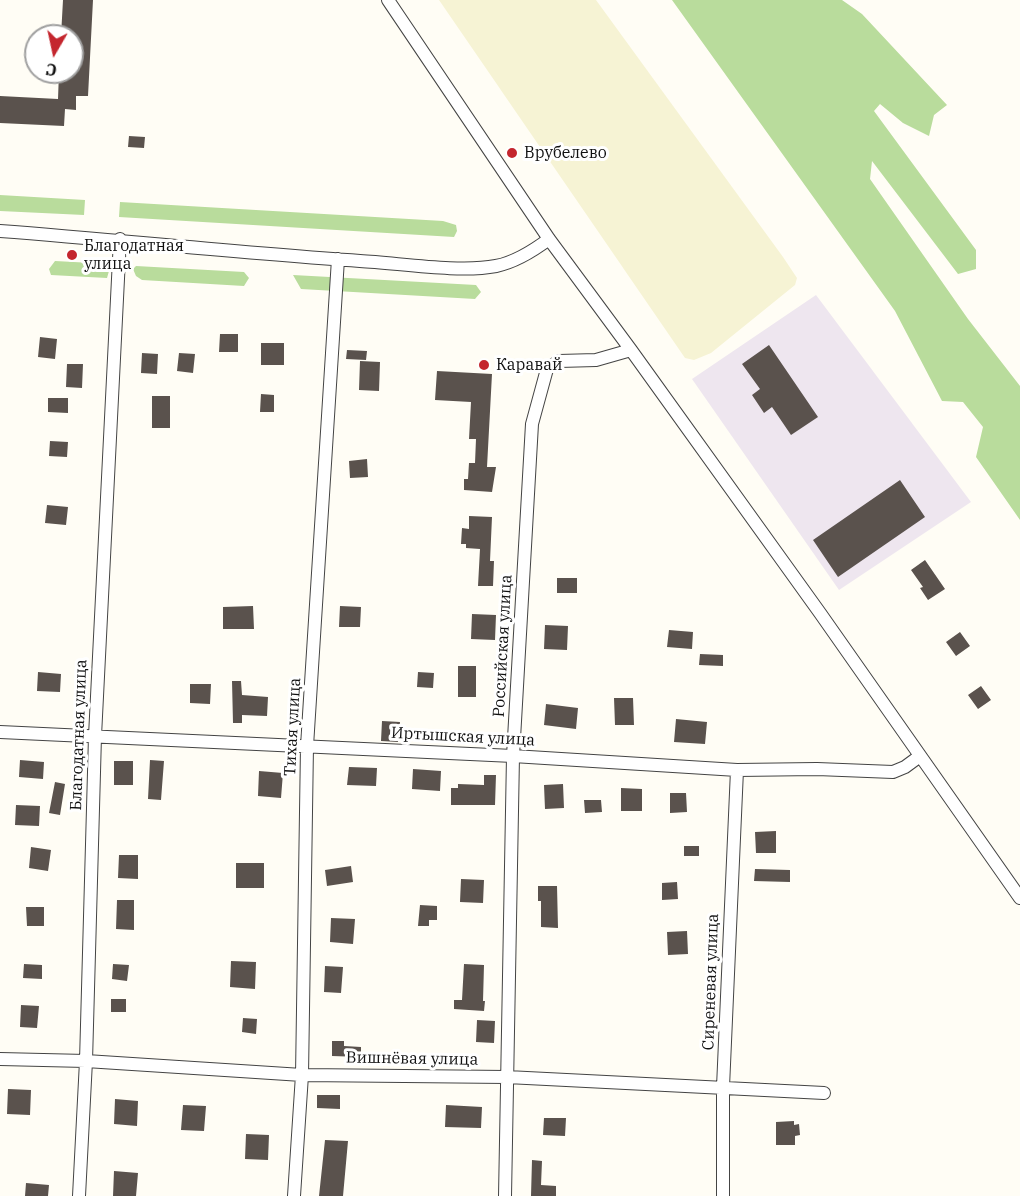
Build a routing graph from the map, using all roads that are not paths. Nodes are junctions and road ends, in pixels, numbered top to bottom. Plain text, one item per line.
1 (388, 0) edge
2 (0, 231) edge
3 (120, 239) junction
4 (549, 239) junction
5 (338, 260) junction
6 (632, 350) junction
7 (0, 732) edge
8 (94, 736) junction
9 (307, 746) junction
10 (513, 756) junction
11 (920, 756) junction
12 (737, 770) junction
13 (1020, 898) edge
14 (0, 1059) edge
15 (86, 1061) junction
16 (302, 1075) junction
17 (507, 1077) junction
18 (723, 1087) junction
19 (824, 1093) dead end
20 (79, 1196) edge
21 (294, 1196) edge
22 (505, 1196) edge
23 (723, 1196) edge

1 - 4 street
2 - 3 street
3 - 5 street
3 - 8 street, Благодатная улица
4 - 5 street
4 - 6 street
5 - 9 street, Тихая улица
6 - 10 street, Российская улица
6 - 11 street
7 - 8 street, Иртышская улица
8 - 9 street, Иртышская улица
8 - 15 street, Благодатная улица
9 - 10 street, Иртышская улица
9 - 16 street, Тихая улица
10 - 12 street, Иртышская улица
10 - 17 street, Российская улица
11 - 12 street, Иртышская улица
11 - 13 street
12 - 18 street, Сиреневая улица
14 - 15 street, Вишнёвая улица
15 - 16 street, Вишнёвая улица
15 - 20 street, Благодатная улица
16 - 17 street, Вишнёвая улица
16 - 21 street, Тихая улица
17 - 18 street, Вишнёвая улица
17 - 22 street, Российская улица
18 - 19 street, Вишнёвая улица
18 - 23 street, Сиреневая улица

